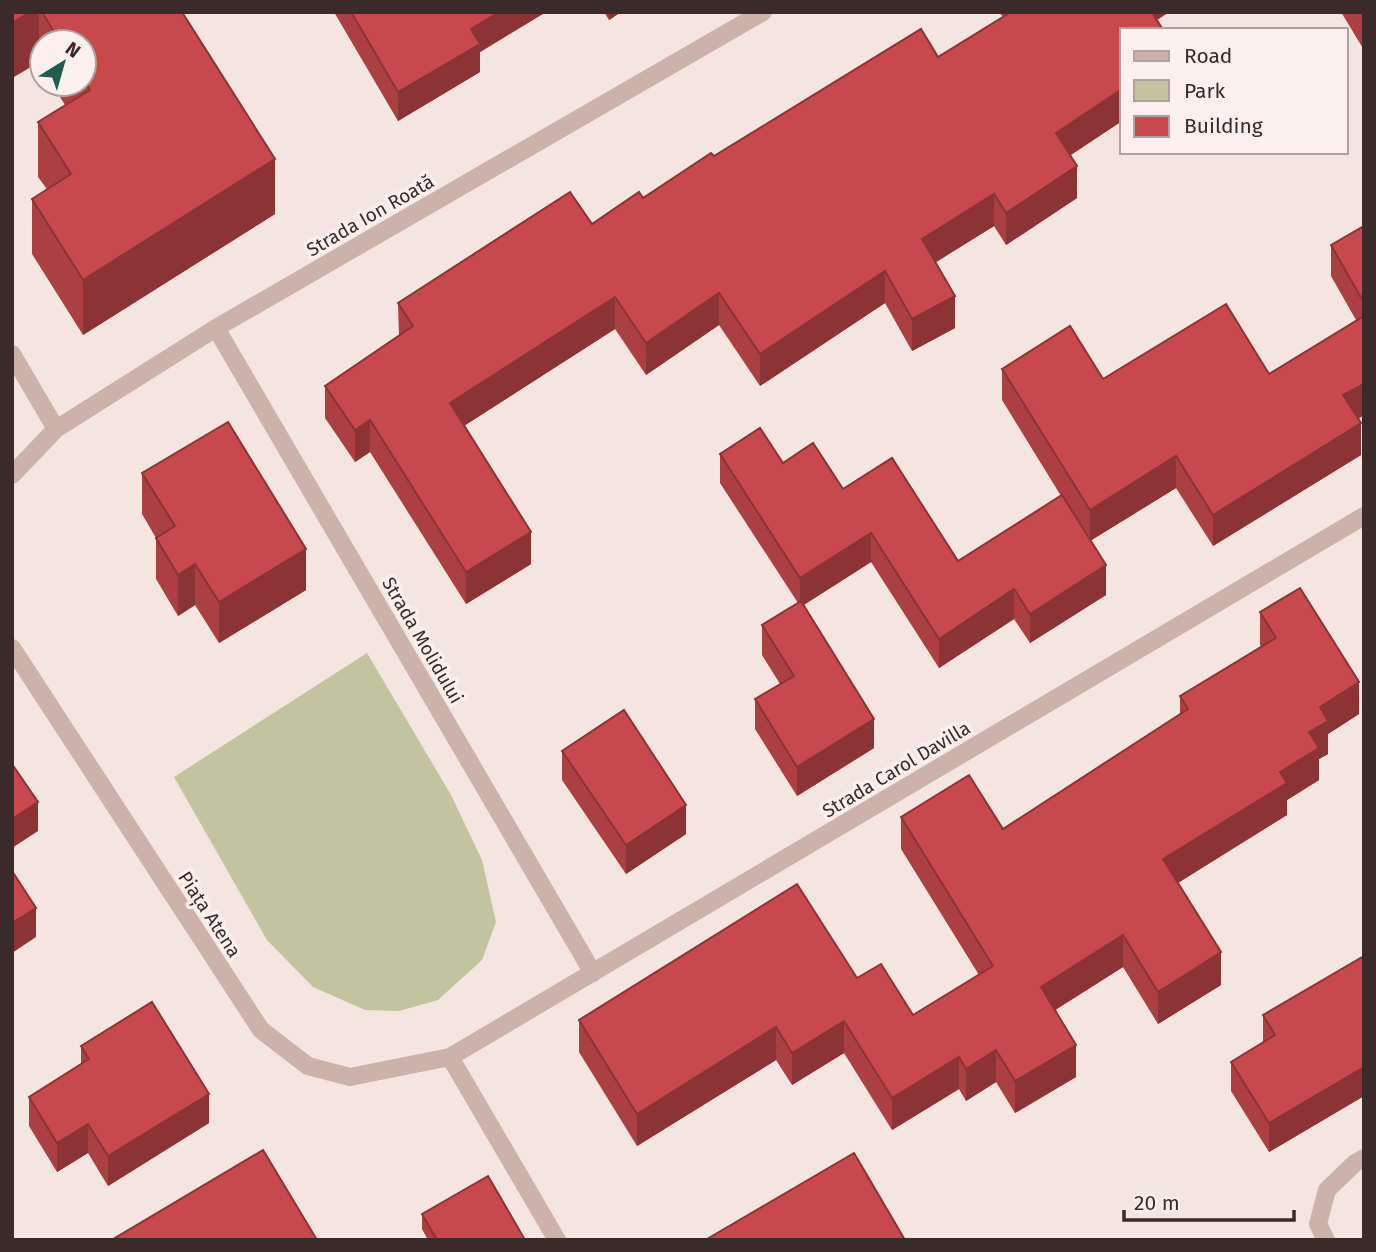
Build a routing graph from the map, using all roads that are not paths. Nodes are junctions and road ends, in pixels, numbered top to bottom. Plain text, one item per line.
1 (763, 12) edge
2 (216, 328) junction
3 (12, 354) edge
4 (56, 429) junction
5 (12, 475) edge
6 (1364, 516) edge
7 (12, 648) edge
8 (593, 973) junction
9 (450, 1057) junction
10 (1364, 1158) edge
11 (1322, 1232) edge
12 (557, 1240) edge

1 - 2 street, Strada Ion Roată
2 - 4 street, Strada Ion Roată
2 - 8 street, Strada Molidului
3 - 4 street
4 - 5 street, Strada Ion Roată
6 - 8 street, Strada Carol Davilla
7 - 9 street, Piața Atena
8 - 9 street, Strada Carol Davilla
9 - 12 street
10 - 11 street

